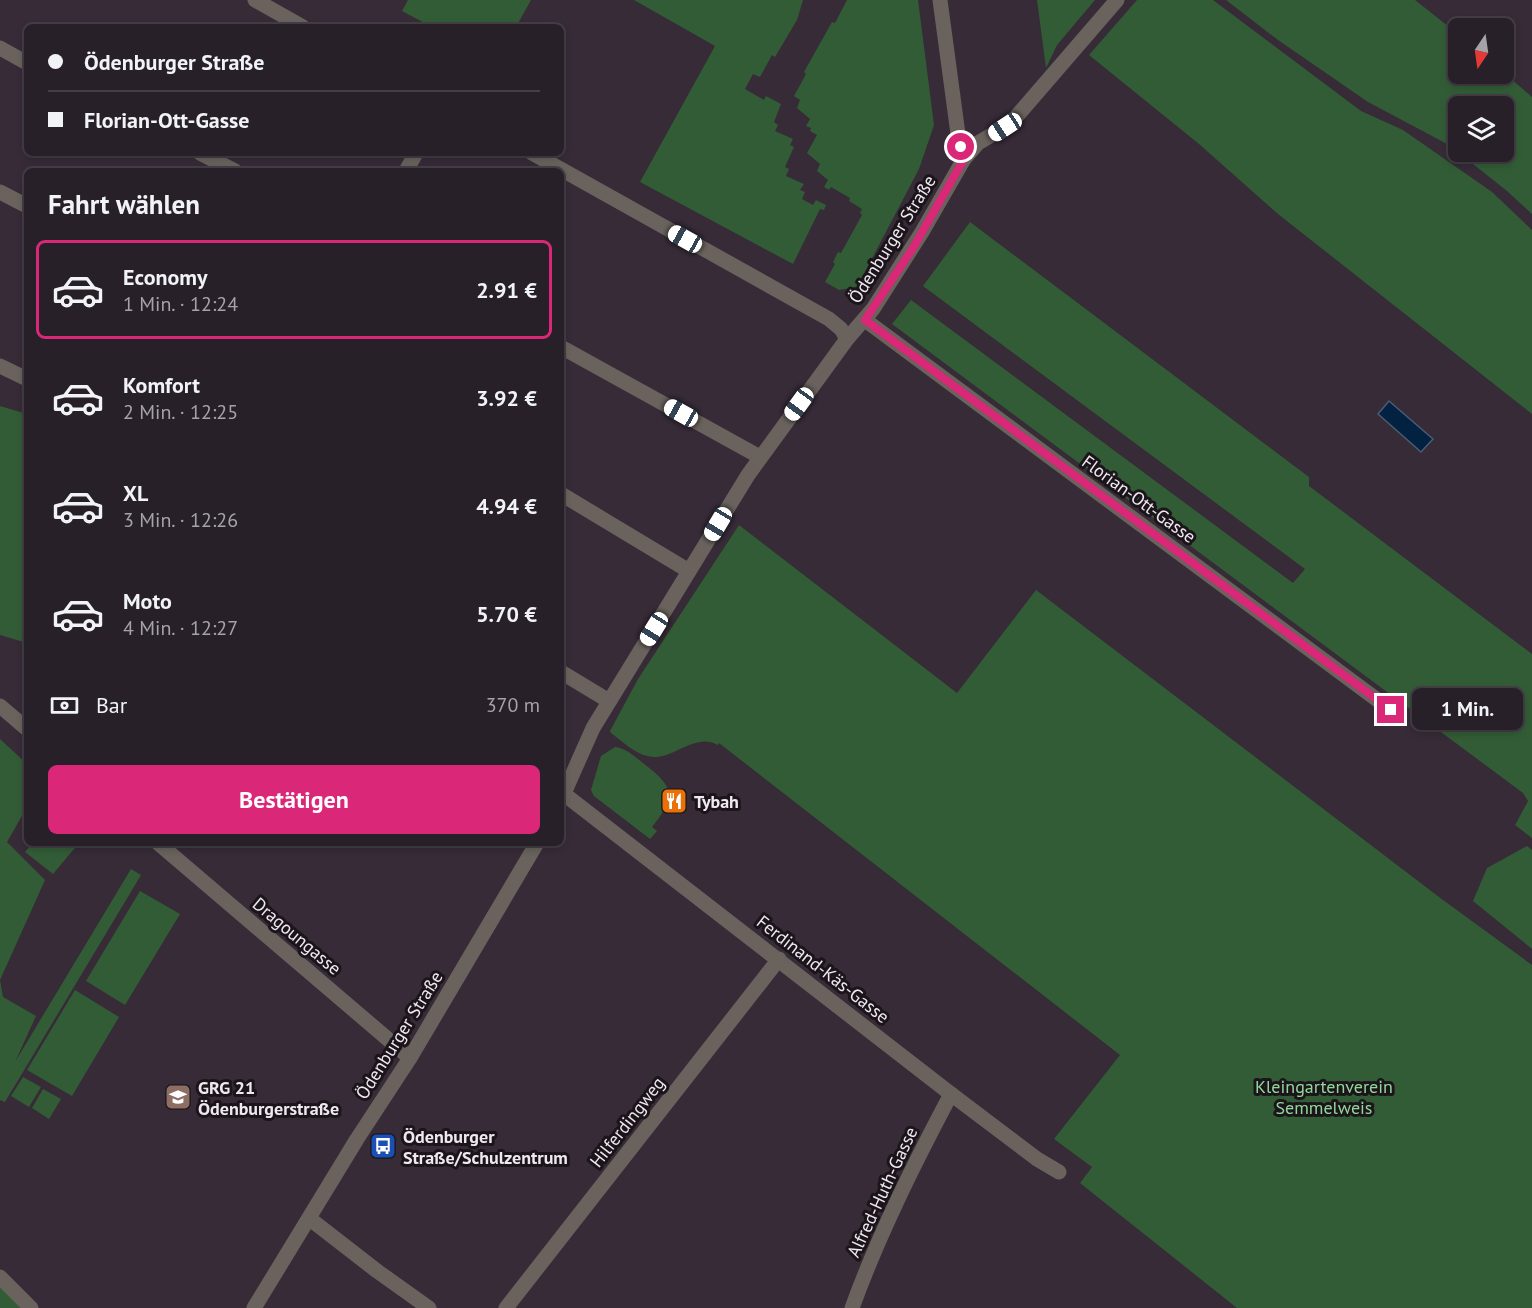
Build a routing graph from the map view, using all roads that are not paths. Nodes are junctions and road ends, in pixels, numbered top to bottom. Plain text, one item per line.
1 (255, 0) edge
2 (940, 0) edge
3 (1117, 0) edge
4 (298, 24) edge
5 (0, 48) edge
6 (24, 61) edge
7 (206, 156) edge
8 (537, 156) edge
9 (964, 159) junction
10 (229, 168) edge
11 (559, 168) edge
12 (564, 171) edge
13 (0, 192) edge
14 (24, 204) edge
15 (865, 320) junction
16 (847, 339) junction
17 (564, 349) edge
18 (0, 366) edge
19 (24, 378) edge
20 (760, 457) junction
21 (564, 497) edge
22 (689, 571) junction
23 (564, 674) edge
24 (609, 701) junction
25 (0, 706) edge
26 (1391, 710) dead end
27 (24, 726) edge
28 (564, 795) edge
29 (564, 798) edge
30 (162, 846) edge
31 (535, 846) edge
32 (779, 959) junction
33 (410, 1058) junction
34 (951, 1094) junction
35 (1059, 1172) dead end
36 (310, 1219) junction
37 (0, 1276) edge
38 (31, 1308) edge
39 (254, 1308) edge
40 (429, 1308) edge
41 (506, 1308) edge
42 (852, 1308) edge

1 - 4 street
2 - 9 street
3 - 9 street, Ödenburger Straße
5 - 6 street
7 - 10 street
8 - 11 street
9 - 15 street, Ödenburger Straße
12 - 16 street
13 - 14 street
15 - 16 street, Ödenburger Straße
15 - 26 street, Florian-Ott-Gasse
16 - 20 street, Ödenburger Straße
17 - 20 street
18 - 19 street
20 - 22 street, Ödenburger Straße
21 - 22 street
22 - 24 street, Ödenburger Straße
23 - 24 street
24 - 28 street, Ödenburger Straße
25 - 27 street
29 - 32 street, Ferdinand-Käs-Gasse
30 - 33 street, Dragoungasse
31 - 33 street, Ödenburger Straße
32 - 34 street, Ferdinand-Käs-Gasse
32 - 41 street, Hilferdingweg
33 - 36 street, Ödenburger Straße
34 - 35 street, Ferdinand-Käs-Gasse
34 - 42 street, Alfred-Huth-Gasse
36 - 39 street, Ödenburger Straße
36 - 40 street
37 - 38 street

